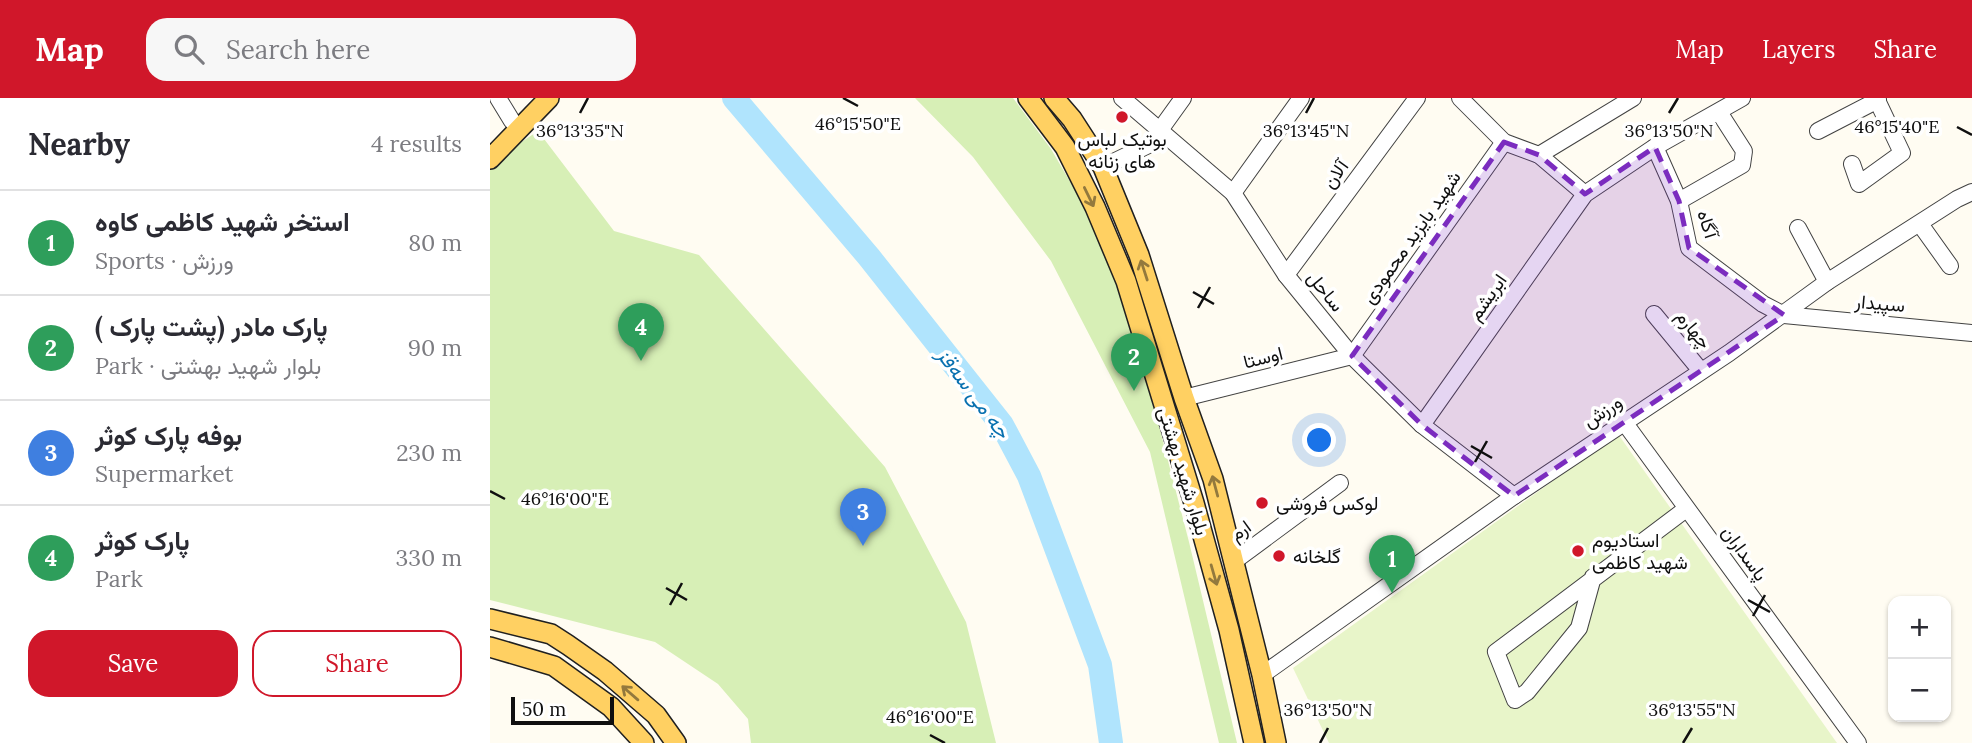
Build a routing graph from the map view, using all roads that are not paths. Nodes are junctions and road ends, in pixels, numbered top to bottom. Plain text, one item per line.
1 (498, 98) edge
2 (1028, 98) edge
3 (1054, 98) edge
4 (1122, 98) edge
5 (1183, 98) edge
6 (1301, 98) edge
7 (1417, 98) edge
8 (1460, 98) edge
9 (1633, 98) edge
10 (1742, 98) edge
11 (1877, 99) edge
12 (537, 103) edge
13 (1719, 112) junction
14 (512, 121) junction
15 (1818, 131) dead end
16 (1163, 134) junction
17 (1504, 142) junction
18 (490, 145) edge
19 (1655, 147) junction
20 (1539, 155) junction
21 (490, 159) edge
22 (1852, 164) dead end
23 (1103, 167) junction
24 (1972, 192) edge
25 (1233, 193) junction
26 (1585, 194) junction
27 (1679, 201) junction
28 (1920, 224) junction
29 (1798, 228) dead end
30 (1950, 266) dead end
31 (1286, 275) junction
32 (1828, 282) junction
33 (1654, 314) dead end
34 (1784, 315) junction
35 (1972, 333) edge
36 (1352, 356) junction
37 (1701, 371) junction
38 (1184, 398) junction
39 (1624, 422) junction
40 (1422, 425) junction
41 (1340, 484) dead end
42 (1514, 496) junction
43 (1686, 509) junction
44 (1233, 562) junction
45 (1593, 577) junction
46 (490, 619) edge
47 (568, 645) junction
48 (490, 647) edge
49 (554, 666) junction
50 (1262, 675) junction
51 (644, 743) edge
52 (676, 743) edge
53 (1254, 743) edge
54 (1276, 743) edge
55 (1858, 743) edge

1 - 14 street
2 -> 53 main road, بلوار شهید بهشتی
3 - 23 main road, بلوار شهید بهشتی
4 - 16 street, ساحل
5 - 16 street
6 - 25 street
7 - 31 street, آلان
8 - 17 street
9 - 20 street
10 - 13 street
11 - 15 street
11 - 22 street
12 - 14 main road
12 - 21 main road
13 - 19 street
13 - 27 street
14 - 18 main road
16 - 23 street
16 - 25 street, ساحل
17 - 20 street
17 - 36 street, شهید بایزید محمودی
19 - 26 street
19 - 27 street, آگاه
20 - 26 street
38 -> 23 main road, بلوار شهید بهشتی
24 - 28 street, ورزش
25 - 31 street, ساحل
26 - 40 street, ابریشم
27 - 34 street, آگاه
28 - 30 street
28 - 32 street, ورزش
29 - 32 street
31 - 36 street, ساحل
32 - 34 street, ورزش
33 - 37 street, چهارم
34 - 35 street, سپیدار
34 - 37 street, ورزش
36 - 38 street, اوستا
36 - 40 street, ساحل
37 - 39 street, ورزش
44 -> 38 main road, بلوار شهید بهشتی
39 - 42 street, ورزش
39 - 43 street, پاسداران
40 - 42 street, ساحل
41 - 44 street, ارم
42 - 50 street, ورزش
43 - 45 street
43 - 55 street, پاسداران
44 - 50 main road, بلوار شهید بهشتی
45 - 45 street
46 - 47 main road
47 - 49 main road
52 -> 47 main road
48 - 49 main road
49 - 51 main road
50 - 54 main road, بلوار شهید بهشتی

